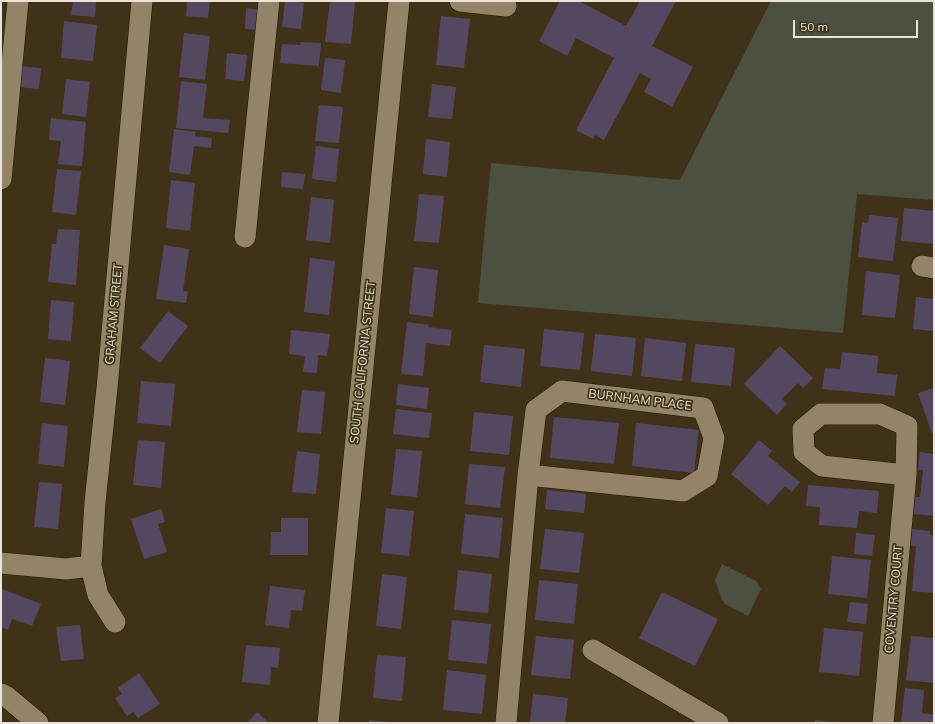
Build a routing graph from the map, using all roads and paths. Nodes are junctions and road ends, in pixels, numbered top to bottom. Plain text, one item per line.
1 (18, 1) edge
2 (142, 1) edge
3 (269, 1) edge
4 (398, 1) edge
5 (460, 1) edge
6 (506, 6) dead end
7 (1, 179) edge
8 (245, 237) dead end
9 (528, 475) junction
10 (906, 475) junction
11 (1, 563) edge
12 (91, 566) junction
13 (115, 622) dead end
14 (593, 650) dead end
15 (1, 694) edge
16 (38, 723) edge
17 (328, 723) edge
18 (506, 723) edge
19 (718, 723) edge
20 (883, 723) edge

1 - 7 street
2 - 12 street, GRAHAM STREET
3 - 8 street
4 - 17 street, SOUTH CALIFORNIA STREET
5 - 6 street
9 - 9 street, BURNHAM PLACE
9 - 18 street, BURNHAM PLACE
10 - 10 street, COVENTRY COURT
10 - 20 street, COVENTRY COURT
11 - 12 street
12 - 13 street, GRAHAM STREET
14 - 19 street
15 - 16 street

